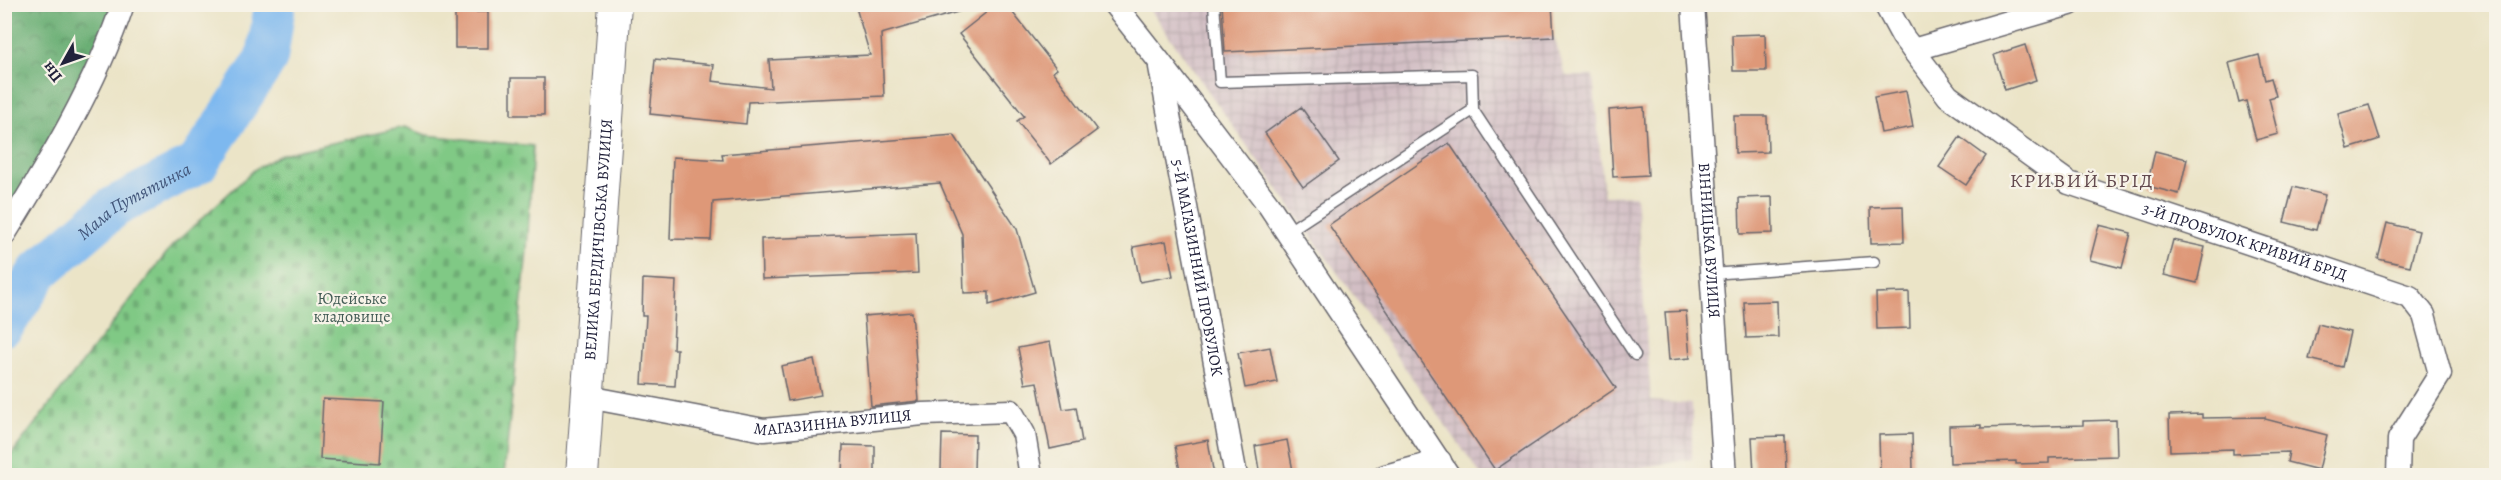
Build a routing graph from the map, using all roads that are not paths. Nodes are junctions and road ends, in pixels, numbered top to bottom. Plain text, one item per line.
1 (123, 4) edge
2 (596, 4) edge
3 (615, 4) edge
4 (1114, 4) edge
5 (1214, 4) edge
6 (1693, 4) edge
7 (1885, 4) edge
8 (2070, 4) edge
9 (1913, 50) junction
10 (1159, 61) junction
11 (1473, 110) junction
12 (1287, 232) junction
13 (4, 235) edge
14 (1874, 262) dead end
15 (1711, 274) junction
16 (1635, 355) dead end
17 (588, 397) junction
18 (1444, 468) edge
19 (565, 476) edge
20 (582, 476) edge
21 (1031, 476) edge
22 (1236, 476) edge
23 (1385, 476) edge
24 (1725, 476) edge
25 (2398, 476) edge

1 - 13 street
2 - 19 main road, ВЕЛИКА БЕРДИЧІВСЬКА ВУЛИЦЯ
3 - 17 main road, ВЕЛИКА БЕРДИЧІВСЬКА ВУЛИЦЯ
4 - 10 street
5 - 11 lane
6 - 15 street, ВІННИЦЬКА ВУЛИЦЯ
7 - 9 street, 3-Й ПРОВУЛОК КРИВИЙ БРІД
8 - 9 street
9 - 25 street, 3-Й ПРОВУЛОК КРИВИЙ БРІД
10 - 12 street
10 - 22 street, 5-Й МАГАЗИННИЙ ПРОВУЛОК
11 - 12 lane
11 - 16 lane
12 - 18 street
14 - 15 lane
15 - 24 street, ВІННИЦЬКА ВУЛИЦЯ
17 - 20 main road, ВЕЛИКА БЕРДИЧІВСЬКА ВУЛИЦЯ
17 - 21 street, МАГАЗИННА ВУЛИЦЯ
18 - 23 street

